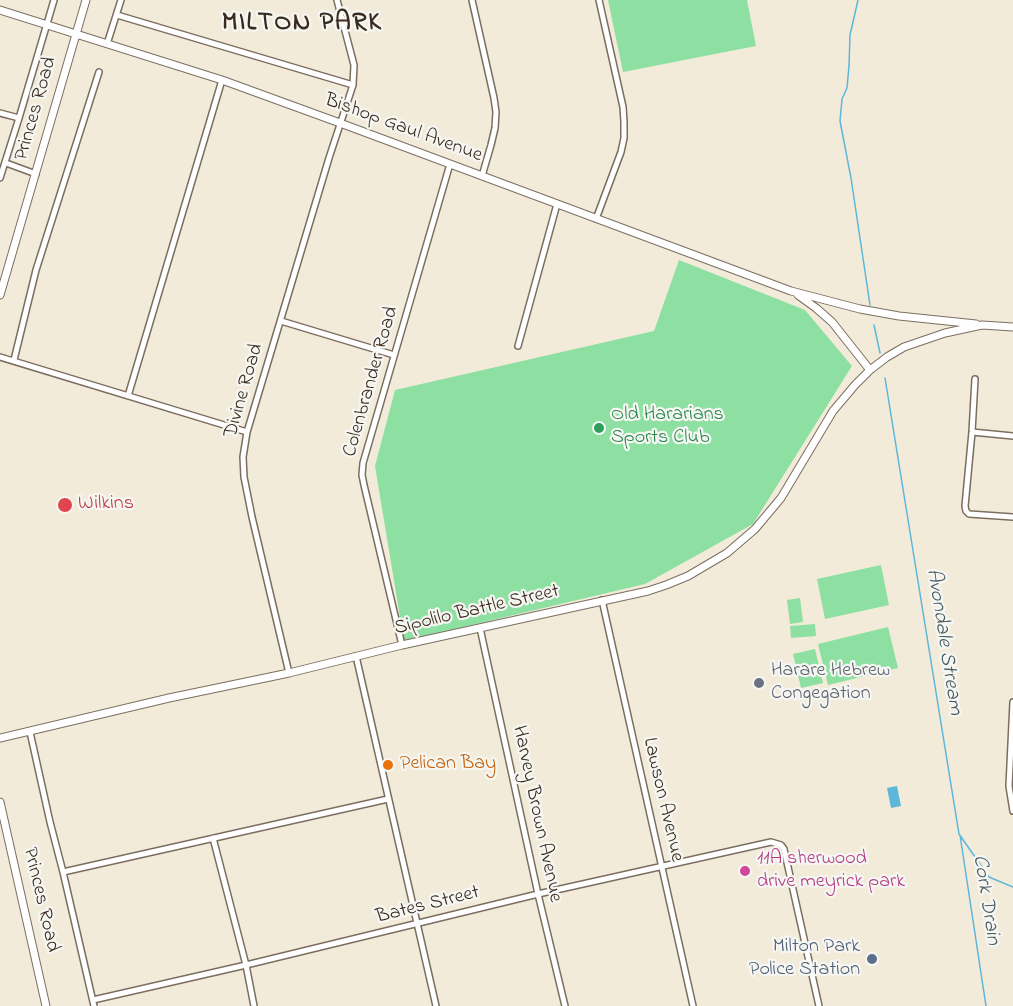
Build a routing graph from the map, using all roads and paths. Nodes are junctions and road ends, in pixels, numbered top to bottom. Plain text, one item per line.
1 (54, 0) edge
2 (86, 0) edge
3 (121, 0) edge
4 (337, 0) edge
5 (472, 0) edge
6 (599, 0) edge
7 (0, 10) edge
8 (117, 15) junction
9 (46, 25) junction
10 (75, 34) junction
11 (107, 44) junction
12 (99, 72) dead end
13 (222, 80) junction
14 (353, 85) junction
15 (0, 113) edge
16 (19, 118) junction
17 (340, 123) junction
18 (6, 163) junction
19 (450, 164) junction
20 (36, 174) junction
21 (482, 176) junction
22 (0, 178) edge
23 (557, 204) junction
24 (596, 219) junction
25 (791, 291) junction
26 (0, 296) edge
27 (281, 321) junction
28 (982, 325) junction
29 (1013, 327) edge
30 (518, 346) dead end
31 (394, 355) junction
32 (0, 357) edge
33 (14, 360) junction
34 (870, 370) junction
35 (975, 379) dead end
36 (128, 396) junction
37 (248, 432) junction
38 (972, 432) junction
39 (1013, 436) edge
40 (1013, 517) edge
41 (602, 600) junction
42 (480, 628) junction
43 (402, 645) junction
44 (356, 656) junction
45 (289, 673) junction
46 (1013, 702) edge
47 (30, 732) junction
48 (0, 738) edge
49 (1012, 761) edge
50 (388, 799) junction
51 (0, 802) edge
52 (1013, 811) edge
53 (213, 838) junction
54 (662, 866) junction
55 (63, 872) junction
56 (538, 894) junction
57 (417, 924) junction
58 (246, 965) junction
59 (93, 1003) edge
60 (46, 1006) edge
61 (254, 1006) edge
62 (436, 1006) edge
63 (564, 1006) edge
64 (693, 1006) edge
65 (819, 1006) edge

1 - 9 street
2 - 10 main road, Princes Road
3 - 8 street
4 - 14 street
5 - 21 street
6 - 24 street
7 - 9 main road, Bishop Gaul Avenue
8 - 11 street
8 - 14 street, Bishop Gaul Avenue
9 - 10 main road, Bishop Gaul Avenue
9 - 16 street
10 - 11 main road, Bishop Gaul Avenue
10 - 20 main road, Princes Road
11 - 13 main road, Bishop Gaul Avenue
12 - 33 street
13 - 17 main road, Bishop Gaul Avenue
13 - 36 street
14 - 17 street, Divine Road
15 - 16 street
16 - 18 street
17 - 19 main road, Bishop Gaul Avenue
17 - 27 street, Divine Road
18 - 20 street
18 - 22 street
19 - 21 main road, Bishop Gaul Avenue
19 - 31 street, Colenbrander Road
20 - 26 main road, Princes Road
21 - 23 main road, Bishop Gaul Avenue
23 - 24 main road, Bishop Gaul Avenue
23 - 30 street
24 - 25 main road, Bishop Gaul Avenue
25 - 28 main road
25 - 34 main road
27 - 31 street
27 - 37 street, Divine Road
28 - 29 main road
28 - 34 main road
31 - 43 street, Colenbrander Road
32 - 33 street
33 - 36 street
34 - 41 main road, Sipolilo Battle Street
35 - 38 street
36 - 37 street
37 - 45 street, Divine Road
38 - 39 street
38 - 40 street
41 - 42 main road, Sipolilo Battle Street
41 - 54 street, Lawson Avenue
42 - 43 main road, Sipolilo Battle Street
42 - 56 street, Harvey Brown Avenue
43 - 44 main road, Sipolilo Battle Street
44 - 45 main road, Sipolilo Battle Street
44 - 50 street
45 - 47 main road, Sipolilo Battle Street
46 - 49 street
47 - 48 main road, Sipolilo Battle Street
47 - 55 street
49 - 52 street
50 - 53 street
50 - 57 street
51 - 60 main road, Princes Road
53 - 55 street
53 - 58 street
54 - 56 street, Bates Street
54 - 64 street, Lawson Avenue
54 - 65 street, Bates Street
55 - 59 street
56 - 57 street, Bates Street
56 - 63 street, Harvey Brown Avenue
57 - 58 street, Bates Street
57 - 62 street
58 - 59 street, Bates Street
58 - 61 street

